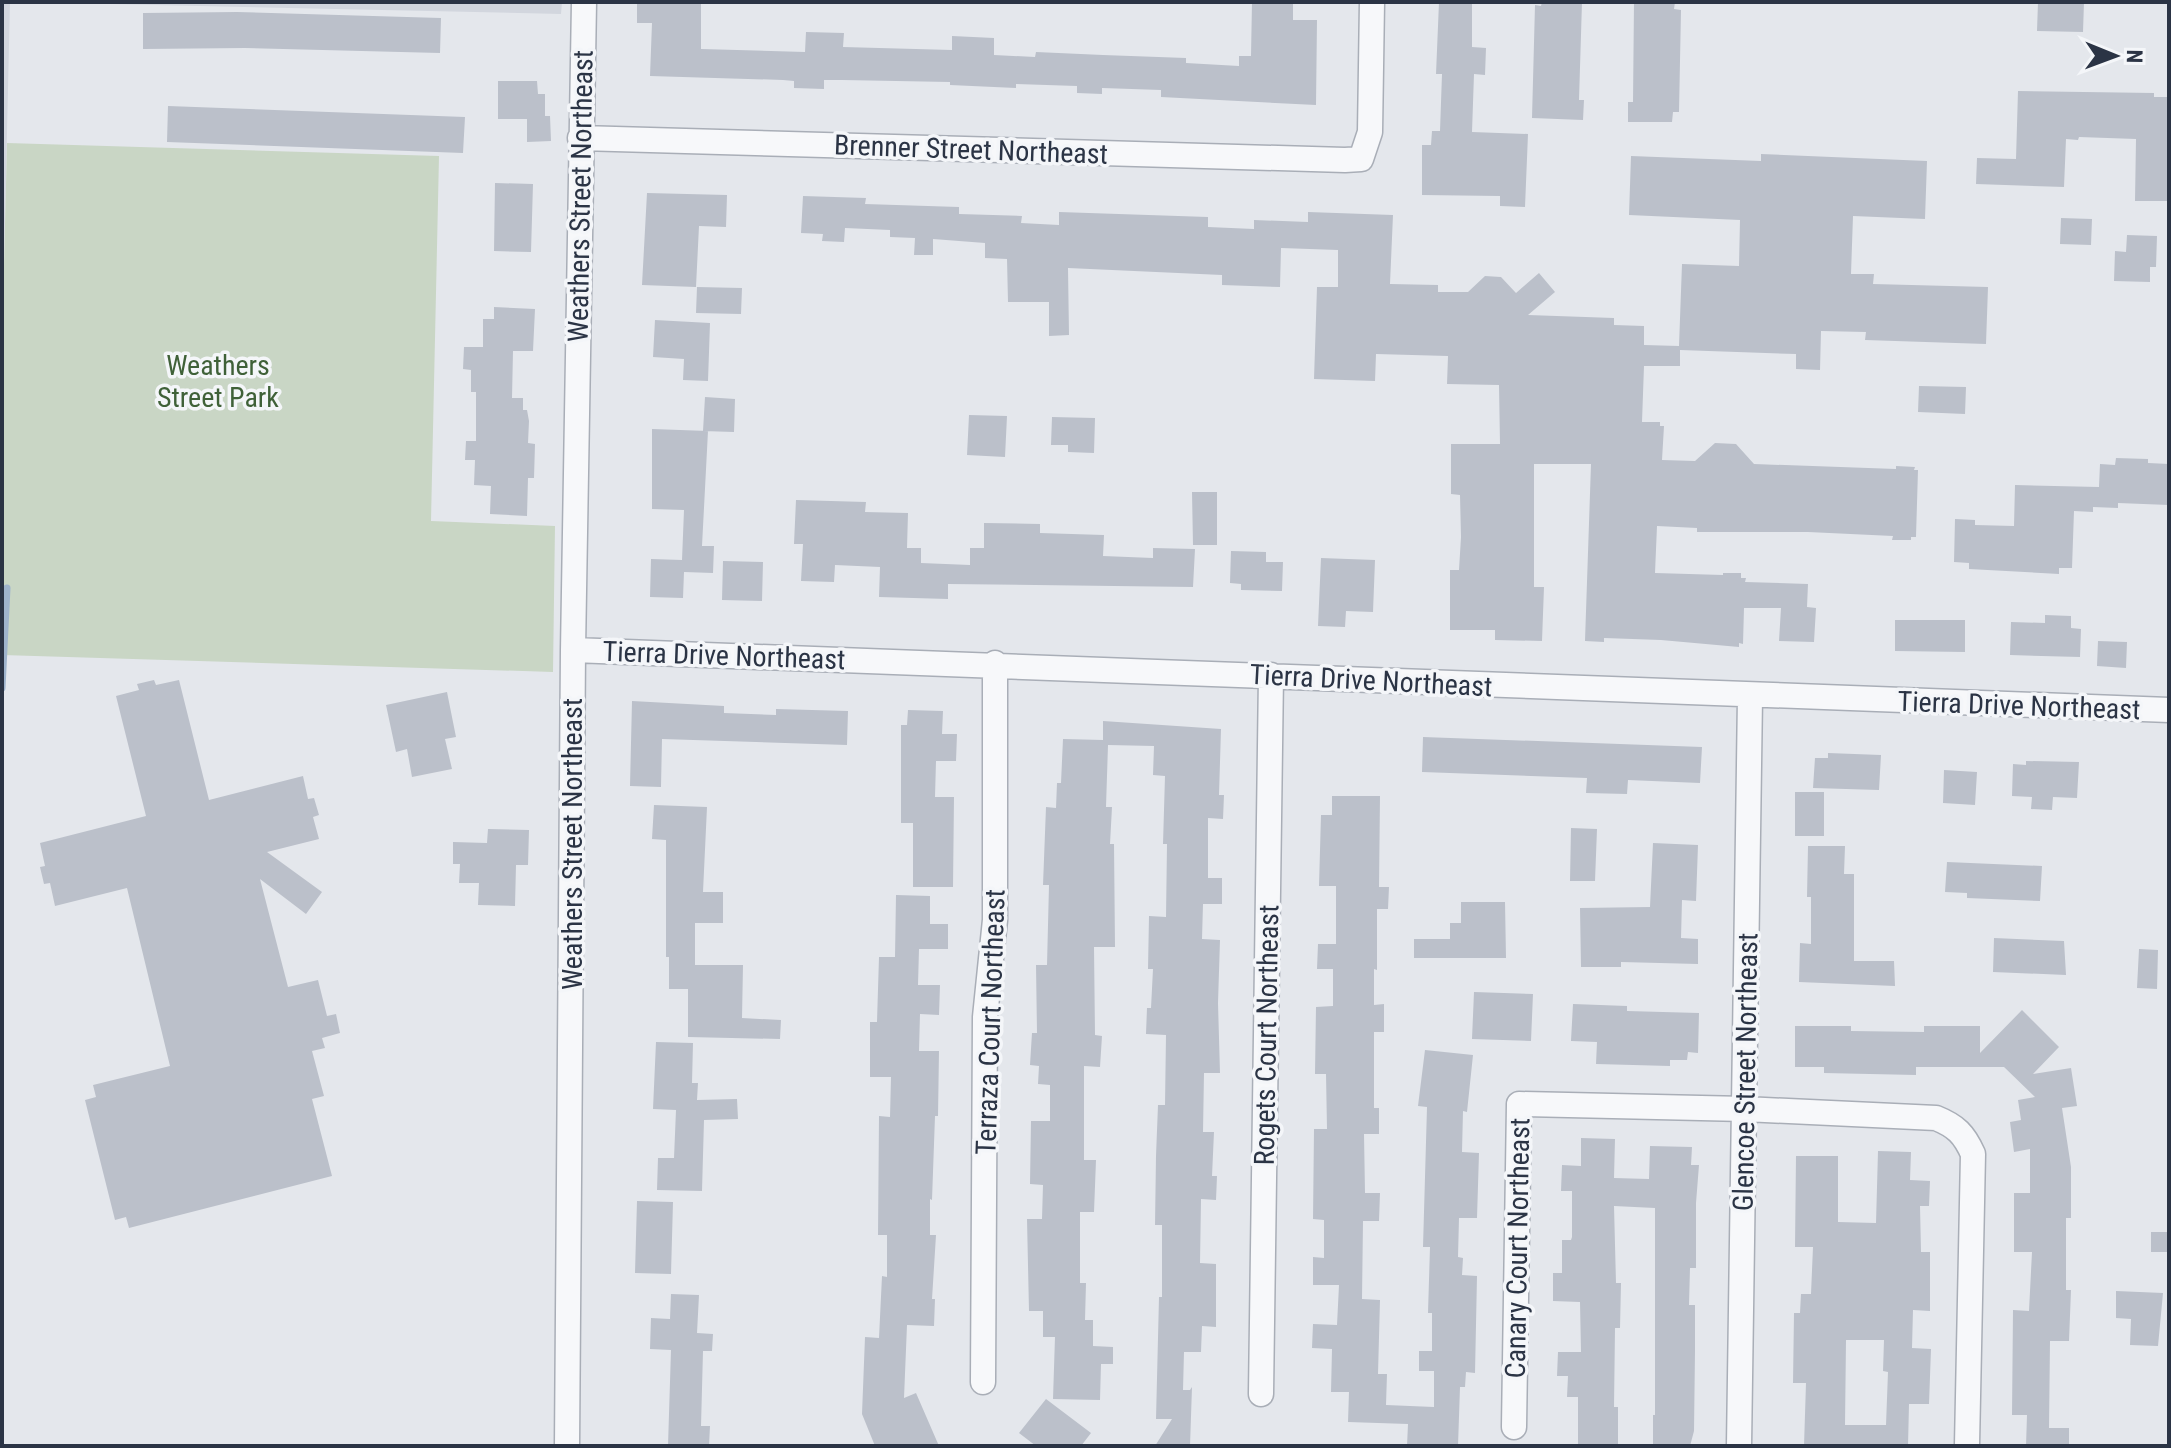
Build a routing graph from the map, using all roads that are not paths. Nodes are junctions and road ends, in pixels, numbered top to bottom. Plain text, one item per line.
1 (584, 2) edge
2 (1372, 2) edge
3 (580, 138) junction
4 (573, 650) junction
5 (995, 663) junction
6 (1271, 675) junction
7 (1750, 697) junction
8 (2169, 710) edge
9 (1745, 1109) junction
10 (983, 1382) dead end
11 (1261, 1394) dead end
12 (1514, 1427) dead end
13 (1967, 1445) edge
14 (567, 1446) edge
15 (1739, 1446) edge

1 - 3 street, Weathers Street Northeast
2 - 3 street, Brenner Street Northeast
3 - 4 street, Weathers Street Northeast
4 - 5 street, Tierra Drive Northeast
4 - 14 street, Weathers Street Northeast
5 - 6 street, Tierra Drive Northeast
5 - 10 street, Terraza Court Northeast
6 - 7 street, Tierra Drive Northeast
6 - 11 street, Rogets Court Northeast
7 - 8 street, Tierra Drive Northeast
7 - 9 street, Glencoe Street Northeast
9 - 12 street, Canary Court Northeast
9 - 13 street
9 - 15 street, Glencoe Street Northeast

